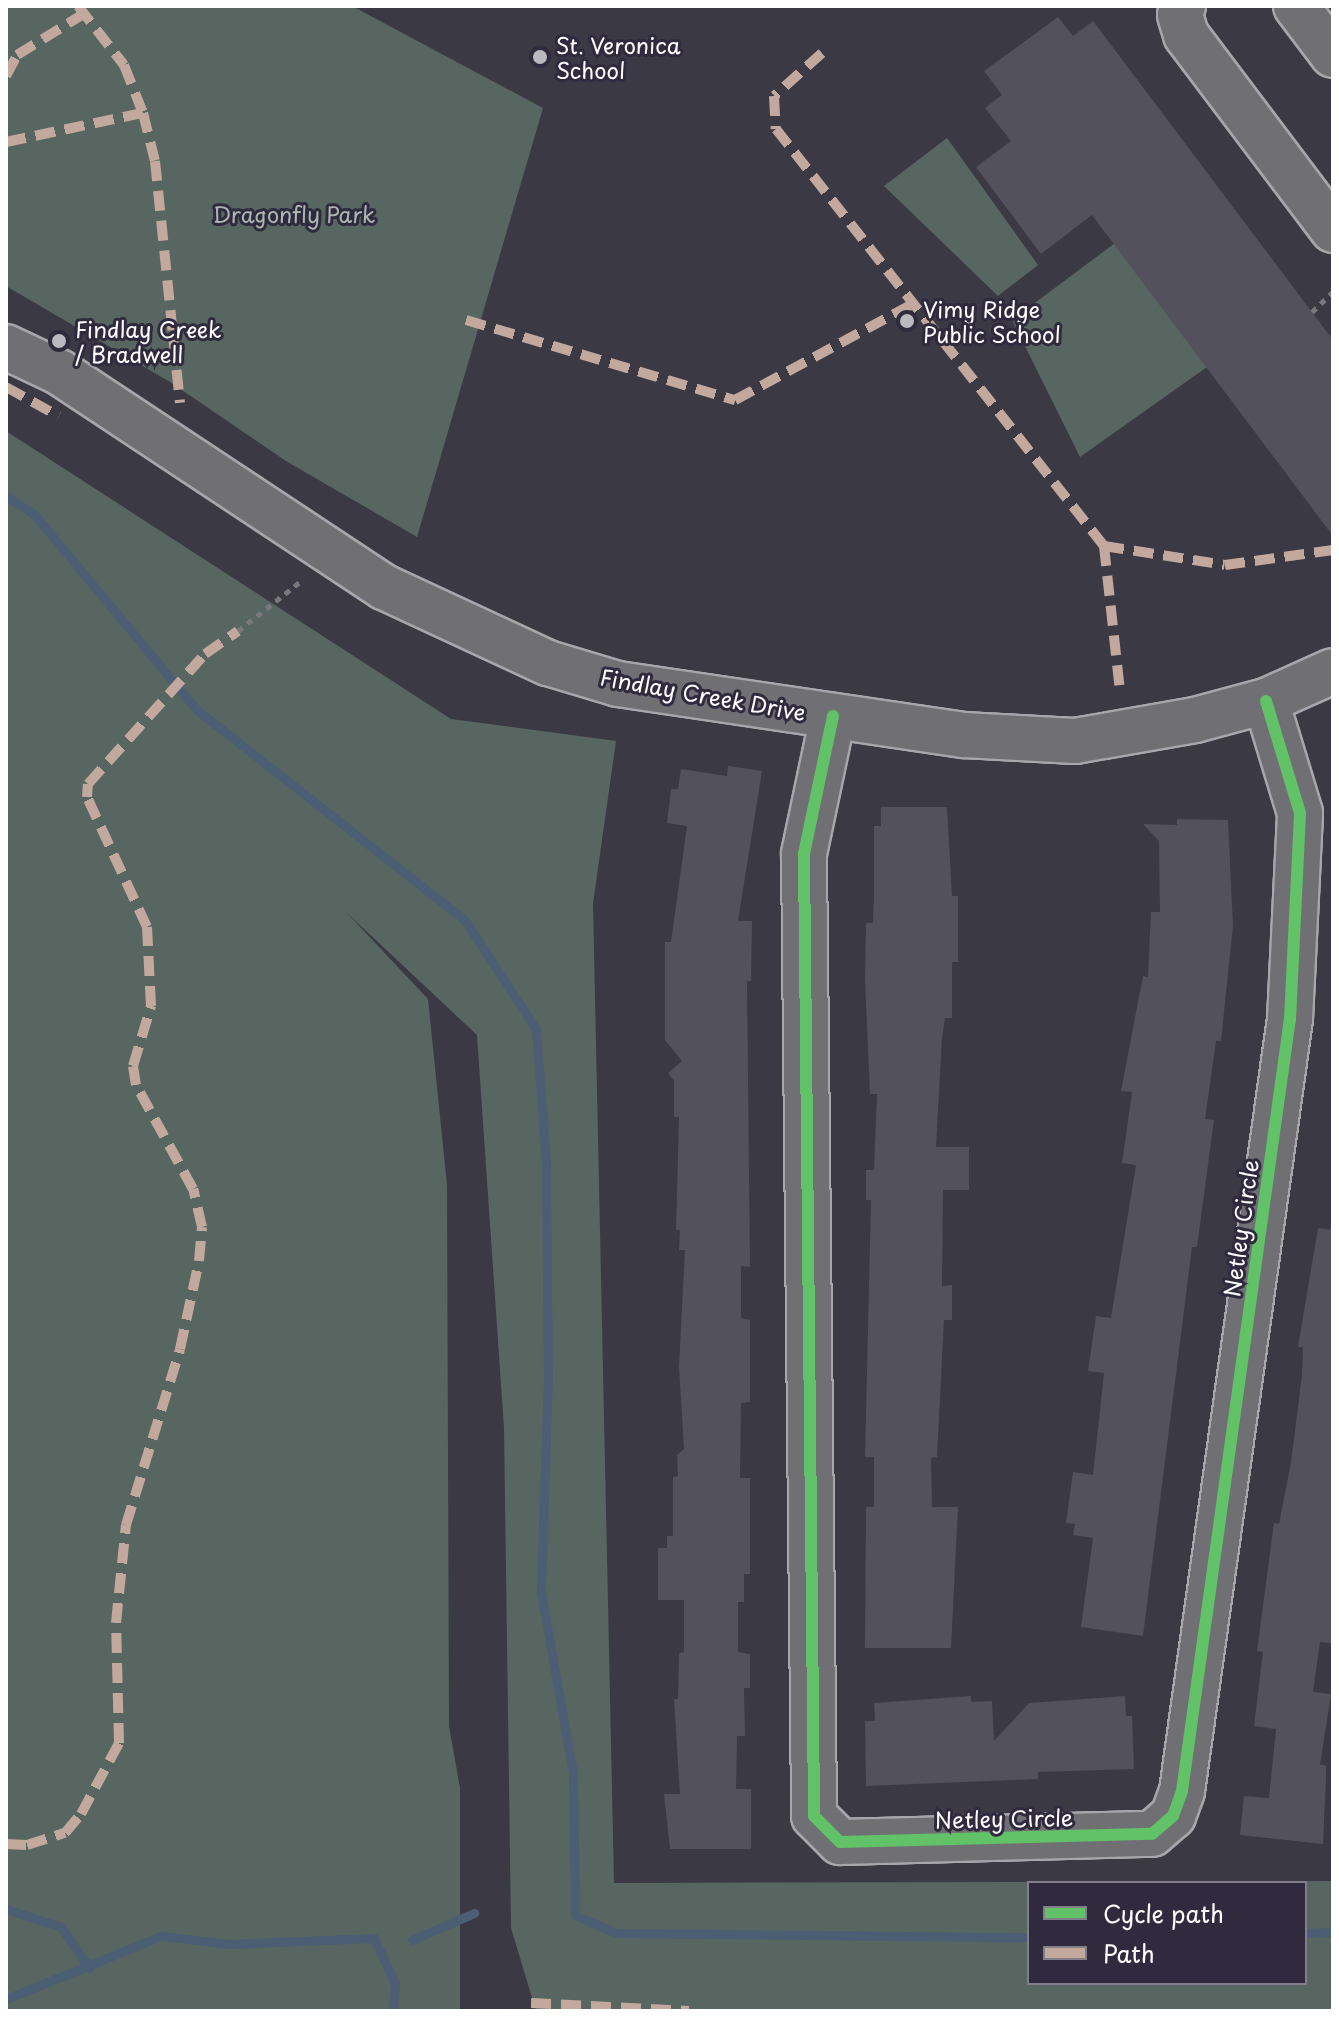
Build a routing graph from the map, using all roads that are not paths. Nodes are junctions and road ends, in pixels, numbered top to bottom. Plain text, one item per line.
1 (1183, 6) edge
2 (1296, 6) edge
3 (1333, 55) edge
4 (1333, 230) edge
5 (6, 347) edge
6 (1333, 671) edge
7 (1266, 701) junction
8 (833, 716) junction

1 - 4 street
2 - 3 street
5 - 8 street, Findlay Creek Drive
6 - 7 street, Findlay Creek Drive
7 - 8 street, Findlay Creek Drive
7 - 8 street, Netley Circle

